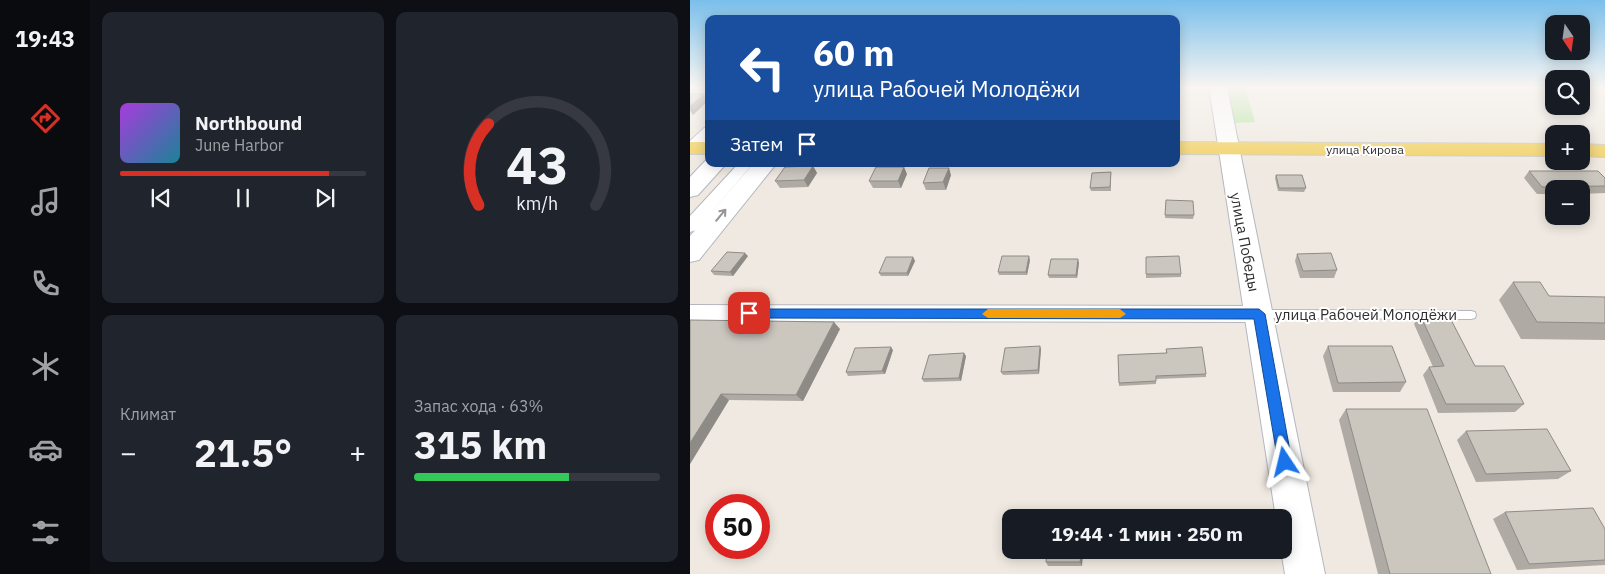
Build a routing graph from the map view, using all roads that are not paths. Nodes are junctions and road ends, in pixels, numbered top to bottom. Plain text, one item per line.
1 (1223, 114) edge
2 (705, 135) edge
3 (690, 148) edge
4 (705, 148) edge
5 (1180, 148) edge
6 (1229, 148) junction
7 (1545, 150) edge
8 (1590, 150) edge
9 (1605, 150) edge
10 (712, 167) edge
11 (752, 167) edge
12 (753, 167) edge
13 (690, 190) edge
14 (690, 226) edge
15 (690, 253) edge
16 (690, 313) edge
17 (1259, 314) junction
18 (1471, 315) dead end
19 (1305, 574) edge

1 - 6 main road, улица Победы
2 - 3 street
3 - 4 main road
5 - 6 main road, улица Кирова
6 - 7 main road, улица Кирова
6 - 17 main road, улица Победы
8 - 9 main road
10 - 13 main road
11 - 14 street
15 -> 12 main road
16 - 17 street, улица Рабочей Молодёжи
17 - 18 lane, улица Рабочей Молодёжи
17 - 19 main road, улица Победы

